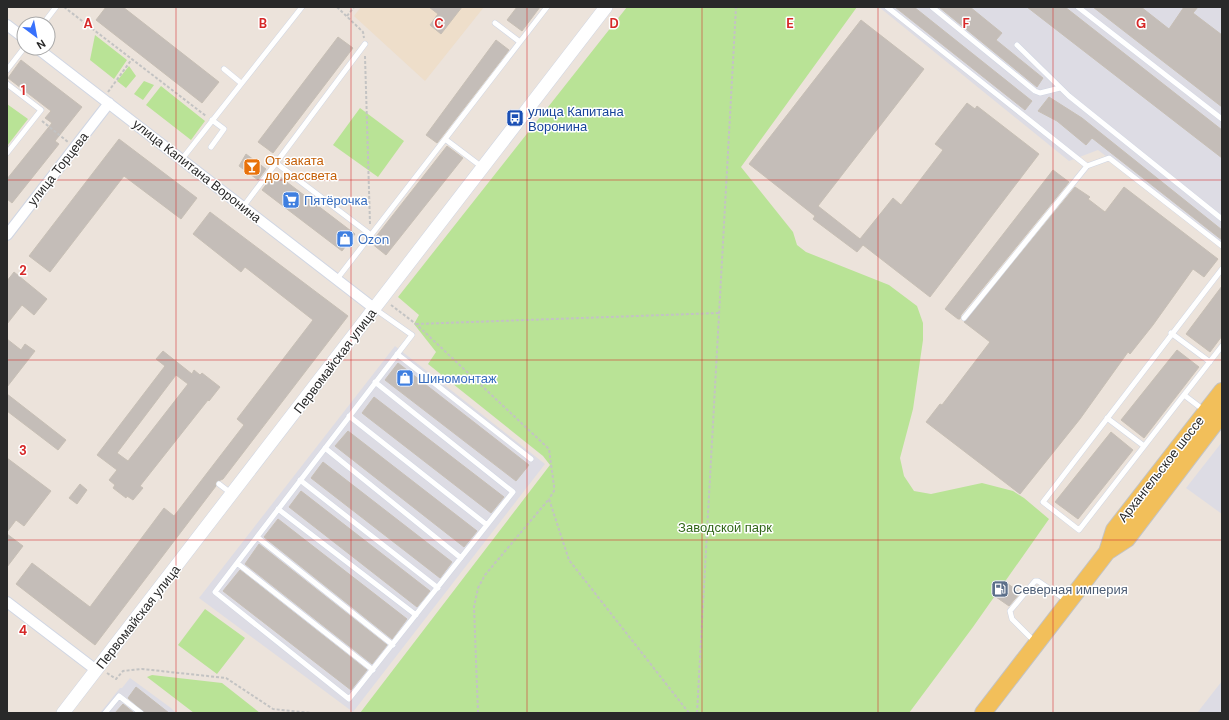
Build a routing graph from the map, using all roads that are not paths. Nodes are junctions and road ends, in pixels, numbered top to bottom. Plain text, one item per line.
1 (56, 7) edge
2 (302, 7) edge
3 (547, 7) edge
4 (606, 7) edge
5 (887, 7) edge
6 (932, 7) edge
7 (1078, 7) edge
8 (49, 16) edge
9 (495, 23) dead end
10 (7, 25) edge
11 (16, 32) edge
12 (520, 42) junction
13 (365, 44) road end
14 (1017, 45) dead end
15 (18, 56) edge
16 (47, 56) edge
17 (224, 69) dead end
18 (7, 70) edge
19 (241, 83) junction
20 (7, 84) edge
21 (1060, 88) junction
22 (109, 103) junction
23 (1222, 118) edge
24 (212, 120) junction
25 (445, 139) junction
26 (211, 147) dead end
27 (7, 153) edge
28 (182, 159) junction
29 (276, 163) junction
30 (1087, 166) junction
31 (483, 168) junction
32 (243, 206) junction
33 (1222, 219) edge
34 (7, 235) edge
35 (371, 235) junction
36 (1222, 246) edge
37 (1222, 269) edge
38 (337, 279) junction
39 (375, 309) junction
40 (964, 318) dead end
41 (1171, 333) junction
42 (1222, 346) edge
43 (397, 354) junction
44 (1210, 362) junction
45 (376, 382) junction
46 (1222, 391) edge
47 (1184, 396) junction
48 (349, 416) junction
49 (1215, 416) edge
50 (1107, 418) junction
51 (1144, 446) junction
52 (325, 448) junction
53 (531, 459) dead end
54 (300, 480) junction
55 (218, 484) dead end
56 (233, 494) junction
57 (278, 509) junction
58 (487, 525) junction
59 (257, 537) junction
60 (461, 558) junction
61 (237, 563) junction
62 (438, 588) junction
63 (7, 602) edge
64 (1068, 602) junction
65 (416, 615) junction
66 (1036, 644) junction
67 (393, 645) junction
68 (97, 669) junction
69 (373, 670) junction
70 (63, 713) edge
71 (105, 713) edge
72 (141, 713) edge
73 (983, 713) edge

1 - 8 lane
2 - 19 lane
3 - 12 lane
4 - 31 street, Первомайская улица
5 - 30 lane
6 - 21 lane
7 - 23 lane
9 - 12 lane
10 - 11 street
12 - 25 lane
13 - 29 lane
14 - 21 lane
15 - 18 lane
16 - 22 street, улица Капитана Воронина
17 - 19 lane
19 - 24 lane
20 - 27 lane
21 - 33 lane
22 - 28 street, улица Капитана Воронина
22 - 34 street, улица Торцева
24 - 26 lane
24 - 28 lane
25 - 31 lane
25 - 35 lane
28 - 32 street, улица Капитана Воронина
29 - 32 lane
29 - 35 lane
30 - 36 lane
30 - 40 lane
31 - 39 street, Первомайская улица
32 - 38 street, улица Капитана Воронина
35 - 38 lane
37 - 41 lane
38 - 39 street, улица Капитана Воронина
39 - 43 lane
39 - 56 street, Первомайская улица
41 - 44 lane
41 - 50 lane
42 - 44 lane
43 - 45 lane
43 - 53 lane
44 - 47 lane
45 - 48 lane
45 - 58 lane
46 - 49 main road, Архангельское шоссе
47 - 49 lane
47 - 51 lane
48 - 52 lane
48 - 58 lane
49 - 64 main road, Архангельское шоссе
50 - 51 lane
50 - 51 lane
52 - 54 lane
52 - 60 lane
54 - 57 lane
54 - 62 lane
55 - 56 lane
56 - 68 street, Первомайская улица
57 - 59 lane
57 - 65 lane
58 - 60 lane
59 - 61 lane
59 - 67 lane
60 - 62 lane
61 - 69 lane
61 - 69 lane
62 - 65 lane
63 - 68 street
64 - 66 main road, Архангельское шоссе
64 - 66 lane
65 - 67 lane
66 - 73 main road, Архангельское шоссе
67 - 69 lane
68 - 70 street, Первомайская улица
71 - 72 lane

